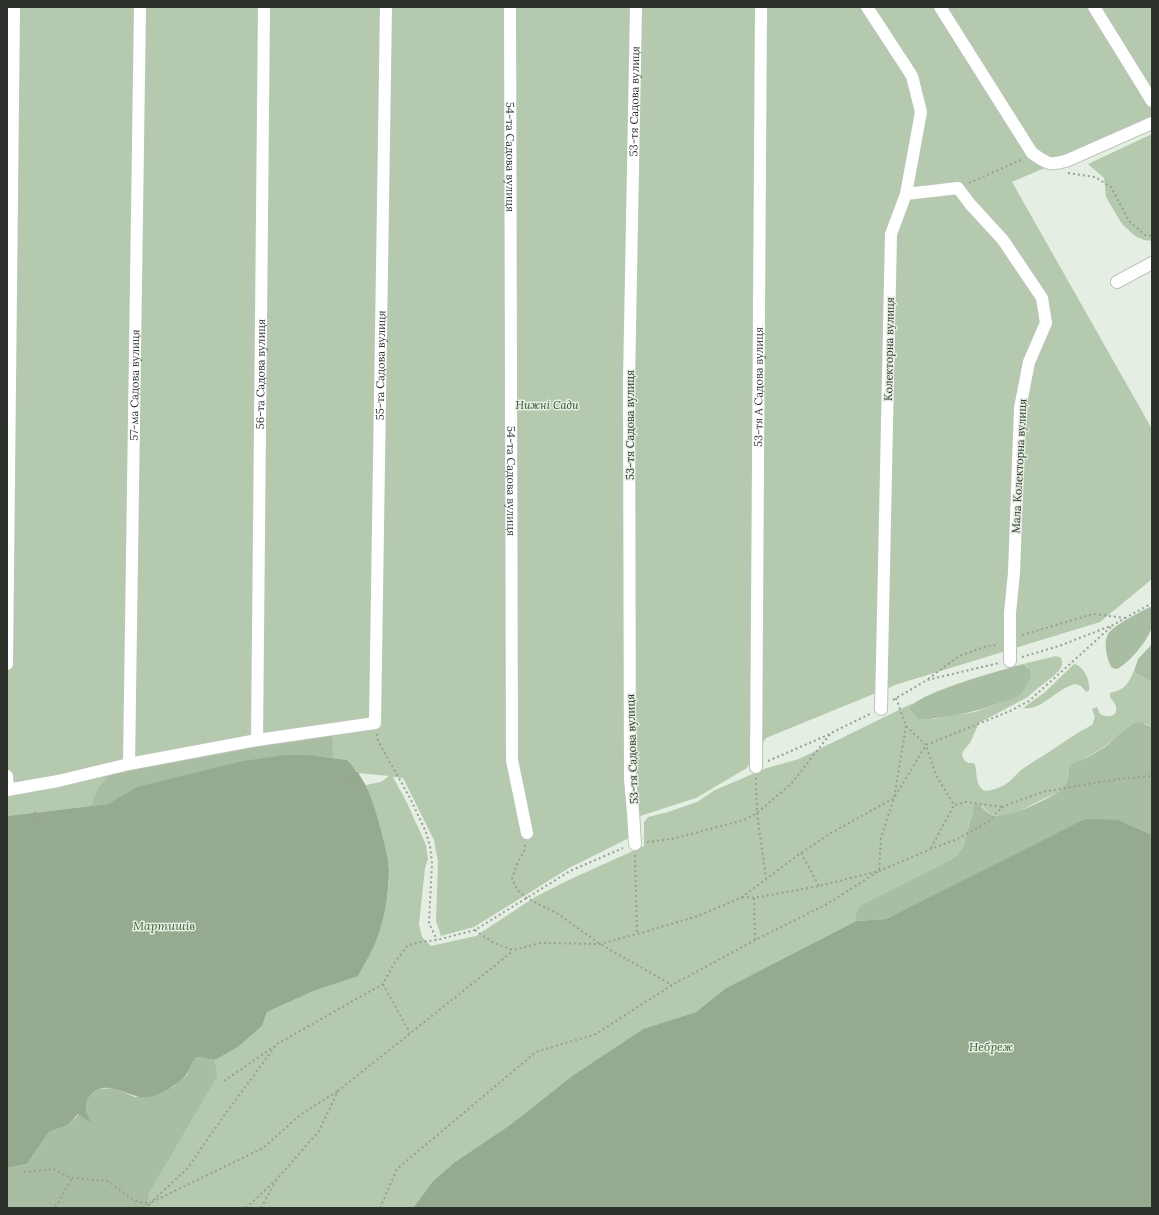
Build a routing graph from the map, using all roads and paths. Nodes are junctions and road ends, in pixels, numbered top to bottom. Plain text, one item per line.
1 (14, 7) edge
2 (140, 7) edge
3 (264, 7) edge
4 (386, 7) edge
5 (510, 7) edge
6 (636, 7) edge
7 (761, 7) edge
8 (867, 7) edge
9 (940, 7) edge
10 (1094, 7) edge
11 (1152, 101) edge
12 (1152, 123) edge
13 (1032, 153) junction
14 (1049, 164) junction
15 (958, 188) junction
16 (906, 194) junction
17 (1152, 236) edge
18 (1152, 263) edge
19 (1117, 282) dead end
20 (1152, 603) edge
21 (1125, 618) junction
22 (1113, 625) junction
23 (1010, 641) junction
24 (1010, 661) junction
25 (7, 664) edge
26 (927, 680) junction
27 (896, 698) junction
28 (881, 709) junction
29 (375, 723) junction
30 (906, 726) junction
31 (831, 733) junction
32 (257, 740) junction
33 (926, 745) junction
34 (129, 764) junction
35 (756, 767) junction
36 (359, 773) dead end
37 (7, 776) edge
38 (1152, 776) edge
39 (348, 778) dead end
40 (8, 790) edge
41 (894, 798) junction
42 (954, 805) junction
43 (1002, 807) junction
44 (35, 812) dead end
45 (757, 813) junction
46 (37, 822) dead end
47 (527, 833) joint
48 (635, 844) junction
49 (931, 848) junction
50 (801, 853) junction
51 (879, 871) junction
52 (766, 878) junction
53 (819, 886) junction
54 (742, 897) junction
55 (528, 898) junction
56 (754, 898) junction
57 (475, 930) junction
58 (637, 934) junction
59 (437, 940) junction
60 (755, 940) junction
61 (600, 944) junction
62 (513, 950) junction
63 (383, 984) junction
64 (672, 985) junction
65 (410, 1033) junction
66 (277, 1044) junction
67 (224, 1081) dead end
68 (338, 1091) junction
69 (24, 1172) dead end
70 (72, 1178) junction
71 (277, 1179) junction
72 (149, 1204) junction
73 (50, 1208) edge
74 (143, 1208) edge
75 (150, 1208) edge
76 (246, 1208) edge
77 (261, 1208) edge
78 (380, 1208) edge

1 - 25 street
2 - 34 street, 57-ма Садова вулиця
3 - 32 street, 56-та Садова вулиця
4 - 29 street, 55-та Садова вулиця
5 - 47 street, 54-та Садова вулиця
6 - 48 street, 53-тя Садова вулиця
7 - 35 street, 53-тя А Садова вулиця
8 - 16 street, Колекторна вулиця
9 - 13 street
10 - 11 street
12 - 14 street
13 - 14 street
13 - 15 path
14 - 17 path
15 - 16 street
15 - 23 street, Мала Колекторна вулиця
16 - 28 street, Колекторна вулиця
18 - 19 street
20 - 21 path
21 - 22 path
21 - 23 path
22 - 24 path
22 - 33 path
23 - 24 street, Мала Колекторна вулиця
23 - 26 path
24 - 26 path
26 - 27 path
27 - 28 path
27 - 30 path
28 - 31 path
29 - 32 street
29 - 59 path
30 - 33 path
30 - 41 path
31 - 35 path
31 - 45 path
32 - 34 street
33 - 41 path
33 - 42 path
34 - 40 street
35 - 45 path
36 - 39 path
37 - 40 street
38 - 43 path
41 - 50 path
41 - 51 path
42 - 43 path
42 - 49 path
43 - 49 path
44 - 46 path
45 - 48 path
45 - 52 path
47 - 55 path
48 - 55 path
48 - 58 path
49 - 51 path
50 - 52 path
50 - 53 path
51 - 53 path
51 - 60 path
52 - 54 path
53 - 56 path
54 - 56 path
54 - 58 path
55 - 57 path
55 - 61 path
56 - 60 path
57 - 59 path
57 - 62 path
58 - 61 path
59 - 63 path
60 - 64 path
61 - 62 path
61 - 64 path
62 - 65 path
63 - 65 path
63 - 66 path
64 - 78 path
65 - 68 path
66 - 67 path
66 - 72 path
68 - 71 path
68 - 72 path
69 - 70 path
70 - 72 path
70 - 73 path
71 - 76 path
71 - 77 path
72 - 74 path
72 - 75 path

